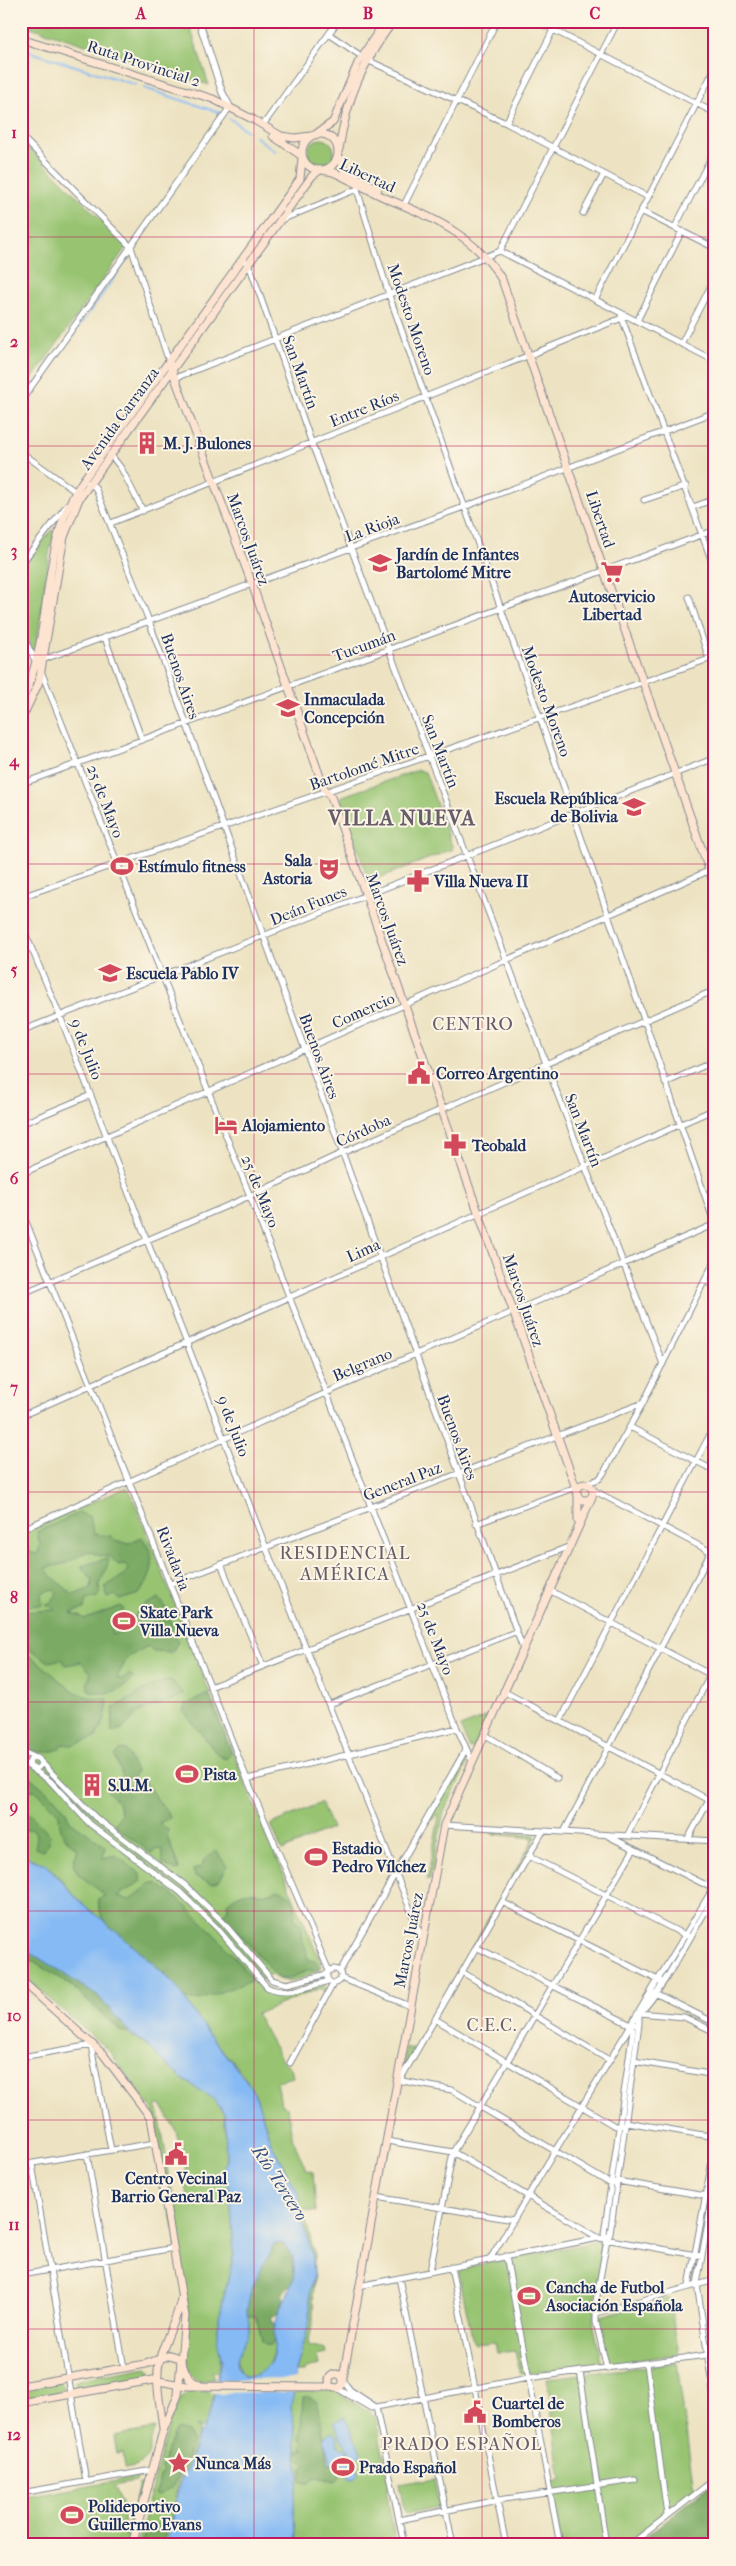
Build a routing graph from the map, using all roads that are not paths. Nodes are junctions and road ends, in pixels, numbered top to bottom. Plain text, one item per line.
1 (199, 21) edge
2 (338, 21) edge
3 (385, 21) edge
4 (392, 21) edge
5 (497, 21) edge
6 (536, 21) edge
7 (618, 21) edge
8 (553, 30) junction
9 (329, 34) junction
10 (21, 39) edge
11 (601, 54) junction
12 (364, 58) junction
13 (715, 68) edge
14 (455, 101) junction
15 (697, 103) junction
16 (230, 107) junction
17 (715, 113) edge
18 (506, 123) junction
19 (263, 126) junction
20 (313, 135) junction
21 (21, 136) edge
22 (554, 149) junction
23 (715, 150) edge
24 (339, 151) junction
25 (302, 157) junction
26 (321, 170) junction
27 (604, 174) junction
28 (358, 187) junction
29 (648, 197) junction
30 (404, 204) junction
31 (641, 211) junction
32 (584, 213) dead end
33 (279, 220) junction
34 (675, 228) junction
35 (682, 232) junction
36 (131, 247) junction
37 (715, 248) edge
38 (500, 251) junction
39 (485, 256) junction
40 (245, 261) junction
41 (715, 278) edge
42 (389, 295) junction
43 (595, 300) junction
44 (625, 317) junction
45 (637, 321) junction
46 (275, 338) junction
47 (681, 344) junction
48 (530, 355) junction
49 (715, 361) edge
50 (170, 365) junction
51 (175, 378) junction
52 (426, 397) junction
53 (21, 401) edge
54 (715, 412) edge
55 (665, 431) junction
56 (312, 442) junction
57 (21, 452) edge
58 (110, 454) junction
59 (568, 467) junction
60 (86, 482) junction
61 (213, 482) junction
62 (686, 486) junction
63 (74, 495) junction
64 (715, 499) edge
65 (644, 500) dead end
66 (464, 507) junction
67 (693, 507) junction
68 (142, 510) junction
69 (111, 523) junction
70 (715, 530) edge
71 (703, 534) junction
72 (351, 547) junction
73 (21, 564) edge
74 (604, 569) junction
75 (715, 570) edge
76 (252, 584) junction
77 (689, 597) dead end
78 (500, 608) junction
79 (149, 622) junction
80 (21, 633) edge
81 (104, 638) junction
82 (390, 649) junction
83 (715, 657) edge
84 (709, 659) junction
85 (40, 661) junction
86 (41, 672) junction
87 (644, 682) junction
88 (287, 687) junction
89 (21, 703) edge
90 (540, 718) junction
91 (21, 720) edge
92 (185, 724) junction
93 (142, 740) junction
94 (429, 756) junction
95 (715, 758) edge
96 (78, 764) junction
97 (676, 774) junction
98 (21, 784) edge
99 (327, 792) junction
100 (573, 814) junction
101 (222, 826) junction
102 (467, 855) junction
103 (116, 864) junction
104 (712, 870) edge
105 (358, 878) junction
106 (715, 887) edge
107 (382, 889) junction
108 (21, 896) edge
109 (364, 896) junction
110 (608, 915) junction
111 (21, 923) edge
112 (262, 936) junction
113 (30, 948) junction
114 (21, 952) edge
115 (507, 960) junction
116 (161, 975) junction
117 (715, 990) edge
118 (404, 1006) junction
119 (60, 1016) junction
120 (644, 1020) junction
121 (21, 1031) edge
122 (304, 1049) junction
123 (715, 1061) edge
124 (546, 1065) junction
125 (666, 1083) junction
126 (208, 1092) junction
127 (91, 1095) junction
128 (442, 1109) junction
129 (715, 1109) edge
130 (21, 1124) edge
131 (680, 1124) junction
132 (108, 1136) junction
133 (342, 1153) junction
134 (585, 1166) junction
135 (21, 1174) edge
136 (250, 1196) junction
137 (21, 1209) edge
138 (478, 1213) junction
139 (715, 1224) edge
140 (148, 1240) junction
141 (381, 1256) junction
142 (715, 1260) edge
143 (623, 1264) junction
144 (50, 1281) junction
145 (705, 1281) junction
146 (715, 1286) edge
147 (21, 1294) edge
148 (289, 1296) junction
149 (513, 1311) junction
150 (188, 1340) junction
151 (415, 1354) junction
152 (663, 1364) junction
153 (92, 1384) junction
154 (326, 1393) junction
155 (643, 1403) junction
156 (21, 1416) edge
157 (715, 1425) edge
158 (630, 1427) junction
159 (558, 1436) junction
160 (226, 1439) junction
161 (696, 1461) junction
162 (715, 1471) edge
163 (457, 1473) junction
164 (130, 1482) junction
165 (580, 1489) junction
166 (592, 1493) junction
167 (370, 1506) junction
168 (21, 1518) edge
169 (476, 1524) junction
170 (578, 1526) junction
171 (662, 1526) junction
172 (23, 1529) edge
173 (715, 1544) edge
174 (265, 1546) junction
175 (568, 1547) junction
176 (713, 1552) edge
177 (221, 1564) junction
178 (495, 1576) junction
179 (170, 1584) junction
180 (549, 1590) junction
181 (411, 1608) junction
182 (611, 1622) junction
183 (515, 1632) junction
184 (308, 1648) junction
185 (523, 1649) junction
186 (660, 1649) junction
187 (433, 1664) junction
188 (263, 1666) junction
189 (715, 1666) edge
190 (712, 1676) edge
191 (210, 1687) junction
192 (503, 1691) junction
193 (330, 1704) junction
194 (560, 1721) junction
195 (457, 1728) junction
196 (484, 1734) junction
197 (609, 1747) junction
198 (466, 1748) junction
199 (21, 1750) edge
200 (349, 1753) junction
201 (38, 1759) junction
202 (21, 1761) edge
203 (472, 1761) junction
204 (32, 1768) junction
205 (659, 1773) junction
206 (557, 1778) dead end
207 (247, 1779) junction
208 (715, 1789) edge
209 (709, 1800) junction
210 (715, 1803) edge
211 (444, 1825) junction
212 (543, 1831) junction
213 (564, 1832) junction
214 (604, 1834) junction
215 (627, 1836) junction
216 (688, 1839) junction
217 (715, 1841) edge
218 (634, 1849) junction
219 (528, 1856) junction
220 (172, 1875) junction
221 (396, 1875) junction
222 (166, 1882) junction
223 (714, 1887) edge
224 (715, 1895) edge
225 (608, 1896) junction
226 (502, 1902) junction
227 (687, 1936) junction
228 (422, 1939) junction
229 (580, 1941) junction
230 (476, 1948) junction
231 (340, 1971) junction
232 (328, 1972) junction
233 (462, 1972) junction
234 (341, 1978) junction
235 (21, 1980) edge
236 (660, 1981) junction
237 (331, 1982) junction
238 (553, 1987) junction
239 (653, 1992) junction
240 (410, 2006) junction
241 (639, 2012) junction
242 (536, 2016) junction
243 (435, 2019) junction
244 (715, 2023) edge
245 (639, 2024) junction
246 (631, 2025) junction
247 (715, 2032) edge
248 (92, 2045) junction
249 (21, 2057) edge
250 (609, 2060) junction
251 (634, 2061) junction
252 (508, 2062) junction
253 (290, 2063) dead end
254 (715, 2075) edge
255 (399, 2080) junction
256 (481, 2106) junction
257 (581, 2106) junction
258 (626, 2122) junction
259 (617, 2126) junction
260 (715, 2137) edge
261 (387, 2141) junction
262 (155, 2143) junction
263 (715, 2145) edge
264 (110, 2150) junction
265 (555, 2150) junction
266 (453, 2152) junction
267 (87, 2154) junction
268 (32, 2164) junction
269 (21, 2165) edge
270 (617, 2181) junction
271 (715, 2183) edge
272 (611, 2184) junction
273 (528, 2196) junction
274 (706, 2196) junction
275 (376, 2197) junction
276 (712, 2197) junction
277 (442, 2208) junction
278 (514, 2220) junction
279 (599, 2238) junction
280 (607, 2239) junction
281 (174, 2248) junction
282 (695, 2255) junction
283 (506, 2256) junction
284 (702, 2256) junction
285 (490, 2259) junction
286 (106, 2260) junction
287 (451, 2267) junction
288 (50, 2270) junction
289 (430, 2271) junction
290 (21, 2275) edge
291 (400, 2278) junction
292 (715, 2280) edge
293 (697, 2284) junction
294 (358, 2286) junction
295 (689, 2286) junction
296 (182, 2297) junction
297 (596, 2313) junction
298 (346, 2353) junction
299 (715, 2354) edge
300 (708, 2356) junction
301 (159, 2359) junction
302 (182, 2363) junction
303 (647, 2364) junction
304 (124, 2368) junction
305 (607, 2369) junction
306 (580, 2372) junction
307 (332, 2376) junction
308 (68, 2378) junction
309 (528, 2378) junction
310 (343, 2379) junction
311 (158, 2381) junction
312 (317, 2385) junction
313 (21, 2386) edge
314 (180, 2386) junction
315 (204, 2386) junction
316 (476, 2386) junction
317 (334, 2387) junction
318 (71, 2393) junction
319 (178, 2395) junction
320 (424, 2397) junction
321 (21, 2402) edge
322 (715, 2405) edge
323 (376, 2407) junction
324 (163, 2431) junction
325 (152, 2470) junction
326 (715, 2474) edge
327 (635, 2480) dead end
328 (713, 2480) edge
329 (86, 2481) junction
330 (598, 2486) junction
331 (550, 2492) junction
332 (21, 2493) edge
333 (498, 2500) junction
334 (447, 2510) junction
335 (667, 2515) junction
336 (399, 2520) junction
337 (132, 2545) edge
338 (404, 2545) edge
339 (453, 2545) edge
340 (506, 2545) edge
341 (560, 2545) edge
342 (606, 2545) edge
343 (630, 2545) edge

1 - 16 street
2 - 9 street
3 - 12 main road
4 - 12 main road
5 - 14 street
6 - 8 street
7 - 11 street
8 - 11 street
8 - 18 street
9 - 12 street
9 - 19 street
10 - 16 main road, Ruta Provincial 2
11 - 15 street
11 - 22 street
12 - 14 street
12 - 20 main road
12 - 24 main road
13 - 15 street
14 - 18 street
14 - 30 street
15 - 17 street
15 - 29 street
16 - 19 main road
16 - 25 main road
16 - 36 street
18 - 22 street
19 - 20 main road
20 - 24 main road
20 - 25 main road
21 - 36 street
22 - 27 street
22 - 38 street
23 - 34 street
24 - 26 main road
24 - 30 main road, Libertad
25 - 26 main road
25 - 40 main road, Avenida Carranza
26 - 28 main road, Libertad
26 - 33 main road, Avenida Carranza
27 - 29 street
27 - 32 street
28 - 30 main road, Libertad
28 - 33 street
28 - 42 street, Modesto Moreno
29 - 31 street
30 - 39 main road, Libertad
31 - 34 street
31 - 43 street
33 - 40 main road, Avenida Carranza
34 - 35 street
35 - 37 street
35 - 45 street
36 - 50 street
36 - 53 street
38 - 39 street
38 - 43 street
39 - 42 street
39 - 48 main road, Libertad
40 - 46 street, San Martín
40 - 50 main road, Avenida Carranza
41 - 47 street
42 - 46 street
42 - 52 street, Modesto Moreno
43 - 44 street
44 - 45 street
44 - 48 street, Entre Ríos
44 - 55 street
45 - 47 street
46 - 51 street
46 - 56 street, San Martín
47 - 49 street
48 - 52 street, Entre Ríos
48 - 59 main road, Libertad
50 - 51 main road, Marcos Juárez
50 - 58 main road, Avenida Carranza
50 - 60 main road, Avenida Carranza
51 - 61 main road, Marcos Juárez
52 - 56 street, Entre Ríos
52 - 66 street, Modesto Moreno
54 - 55 street, La Rioja
55 - 59 street, La Rioja
55 - 62 street
56 - 61 street, Entre Ríos
56 - 72 street, San Martín
57 - 63 street
58 - 60 main road, Avenida Carranza
58 - 68 street
59 - 66 street, La Rioja
59 - 74 main road, Libertad
60 - 63 main road, Avenida Carranza
60 - 69 street, Buenos Aires
60 - 85 main road, Avenida Carranza
61 - 68 street, Entre Ríos
61 - 76 main road, Marcos Juárez
62 - 65 street
62 - 67 street
63 - 73 street
63 - 85 main road, Avenida Carranza
64 - 67 street
66 - 72 street, La Rioja
66 - 78 street, Modesto Moreno
67 - 71 street
68 - 69 street, Entre Ríos
69 - 79 street, Buenos Aires
70 - 71 street, Tucumán
71 - 74 street, Tucumán
71 - 75 street
72 - 76 street, La Rioja
72 - 82 street, San Martín
74 - 78 street, Tucumán
74 - 87 main road, Libertad
76 - 79 street, La Rioja
76 - 88 main road, Marcos Juárez
77 - 84 street
78 - 82 street, Tucumán
78 - 90 street, Modesto Moreno
79 - 81 street, La Rioja
79 - 92 street, Buenos Aires
80 - 85 street
81 - 85 street, La Rioja
81 - 93 street
82 - 88 street, Tucumán
82 - 94 street, San Martín
83 - 84 street, Bartolomé Mitre
84 - 87 street, Bartolomé Mitre
85 - 86 main road, Avenida Carranza
85 - 89 main road, Avenida Carranza
86 - 91 main road, Avenida Carranza
86 - 96 street, 25 de Mayo
87 - 90 street, Bartolomé Mitre
87 - 97 main road, Libertad
88 - 92 street, Tucumán
88 - 99 main road, Marcos Juárez
90 - 94 street, Bartolomé Mitre
90 - 100 street, Modesto Moreno
92 - 93 street, Tucumán
92 - 101 street, Buenos Aires
93 - 96 street, Tucumán
94 - 99 street, Bartolomé Mitre
94 - 102 street, San Martín
95 - 97 street, Deán Funes
96 - 98 street, Tucumán
96 - 103 street, 25 de Mayo
97 - 100 street, Deán Funes
97 - 104 main road, Libertad
99 - 101 street, Bartolomé Mitre
99 - 105 main road, Marcos Juárez
100 - 102 street, Deán Funes
100 - 110 street, Modesto Moreno
101 - 103 street, Bartolomé Mitre
101 - 112 street, Buenos Aires
102 - 107 street, Deán Funes
102 - 115 street, San Martín
103 - 108 street, Bartolomé Mitre
103 - 116 street, 25 de Mayo
104 - 106 main road, Libertad
104 - 110 street, Comercio
105 - 107 street
105 - 109 main road, Marcos Juárez
107 - 109 street, Deán Funes
109 - 112 street, Deán Funes
109 - 118 main road, Marcos Juárez
110 - 115 street, Comercio
110 - 120 street, Modesto Moreno
111 - 113 street, 9 de Julio
112 - 116 street, Deán Funes
112 - 122 street, Buenos Aires
113 - 114 street
113 - 119 street, 9 de Julio
115 - 118 street, Comercio
115 - 124 street, San Martín
116 - 119 street, Deán Funes
116 - 126 street, 25 de Mayo
117 - 120 street, Córdoba
118 - 122 street, Comercio
118 - 128 main road, Marcos Juárez
119 - 121 street, Deán Funes
119 - 127 street, 9 de Julio
120 - 124 street, Córdoba
120 - 125 street, Modesto Moreno
122 - 126 street, Comercio
122 - 133 street, Buenos Aires
123 - 125 street
124 - 128 street, Córdoba
124 - 134 street, San Martín
125 - 131 street, Modesto Moreno
126 - 132 street, Comercio
126 - 136 street, 25 de Mayo
127 - 130 street
127 - 132 street, 9 de Julio
128 - 133 street, Córdoba
128 - 138 main road, Marcos Juárez
129 - 131 street, Lima
131 - 134 street, Lima
131 - 139 street, Modesto Moreno
132 - 135 street, Comercio
132 - 140 street, 9 de Julio
133 - 136 street, Córdoba
133 - 141 street, Buenos Aires
134 - 138 street, Lima
134 - 143 street, San Martín
136 - 140 street, Córdoba
136 - 148 street, 25 de Mayo
137 - 144 street, Rivadavia
138 - 141 street, Lima
138 - 149 main road, Marcos Juárez
139 - 143 street, Belgrano
140 - 144 street, Córdoba
140 - 150 street, 9 de Julio
141 - 148 street, Lima
141 - 151 street, Buenos Aires
142 - 145 street
143 - 149 street, Belgrano
143 - 152 street, San Martín
144 - 147 street, Córdoba
144 - 153 street, Rivadavia
145 - 146 street
145 - 152 street
148 - 150 street, Lima
148 - 154 street, 25 de Mayo
149 - 151 street, Belgrano
149 - 159 main road, Marcos Juárez
150 - 153 street, Lima
150 - 160 street, 9 de Julio
151 - 154 street, Belgrano
151 - 163 street, Buenos Aires
152 - 155 street
153 - 156 street, Lima
153 - 164 street, Rivadavia
154 - 160 street, Belgrano
154 - 167 street, 25 de Mayo
155 - 158 street
155 - 159 street, General Paz
157 - 161 street
158 - 161 street
158 - 165 street
159 - 163 street, General Paz
159 - 165 main road, Marcos Juárez
160 - 164 street, Belgrano
160 - 174 street, 9 de Julio
161 - 162 street
161 - 171 street
163 - 167 street, General Paz
163 - 169 street, Buenos Aires
164 - 172 street, Belgrano
164 - 179 street, Rivadavia
165 - 166 main road
165 - 166 main road
165 - 169 street
165 - 170 main road, Marcos Juárez
166 - 170 main road, Marcos Juárez
166 - 171 street
167 - 174 street, General Paz
167 - 181 street, 25 de Mayo
168 - 172 street
169 - 178 street, Buenos Aires
170 - 175 main road, Marcos Juárez
171 - 176 street
171 - 182 street
173 - 176 street
174 - 177 street, General Paz
174 - 184 street, 9 de Julio
175 - 178 street
175 - 180 main road, Marcos Juárez
176 - 186 street
177 - 179 street, General Paz
177 - 188 street
178 - 181 street
178 - 183 street, Buenos Aires
179 - 191 street, Rivadavia
180 - 182 street
180 - 185 main road, Marcos Juárez
181 - 184 street
181 - 187 street, 25 de Mayo
182 - 186 street
182 - 194 street
183 - 185 street, Buenos Aires
183 - 187 street
184 - 188 street
184 - 193 street, 9 de Julio
185 - 192 main road, Marcos Juárez
186 - 190 street
186 - 197 street
187 - 193 street
187 - 195 street, 25 de Mayo
188 - 191 street
189 - 190 street
190 - 205 street
191 - 207 street, Rivadavia
192 - 194 street
192 - 196 main road, Marcos Juárez
193 - 200 street, 9 de Julio
194 - 197 street
195 - 198 street, 25 de Mayo
195 - 200 street
196 - 203 main road, Marcos Juárez
196 - 206 street
197 - 205 street
197 - 213 street
198 - 203 street, 25 de Mayo
198 - 221 street
199 - 201 street
200 - 207 street
200 - 221 street, 9 de Julio
201 - 204 street
201 - 220 street
202 - 204 street
203 - 211 main road, Marcos Juárez
204 - 222 street
205 - 209 street
205 - 215 street
207 - 232 street, Rivadavia
208 - 209 street
209 - 210 street
209 - 216 street
211 - 212 street
211 - 228 main road, Marcos Juárez
212 - 213 street
212 - 219 street
213 - 214 street
214 - 215 street
214 - 218 street
215 - 216 street
216 - 217 street
218 - 223 street
218 - 225 street
219 - 225 street
219 - 226 street
220 - 222 street
220 - 232 street
221 - 228 street, 9 de Julio
221 - 231 street
222 - 237 street
223 - 227 street
224 - 227 street
225 - 227 street
225 - 229 street
226 - 229 street
226 - 230 street
227 - 236 street
228 - 240 main road, Marcos Juárez
229 - 236 street
229 - 238 street
230 - 233 street
230 - 238 street
231 - 232 street
231 - 234 street
232 - 237 street
233 - 242 street
233 - 243 street
234 - 237 street
234 - 240 street
235 - 248 main road
236 - 239 street
237 - 253 street
238 - 242 street
238 - 246 street
239 - 241 street
239 - 244 street
240 - 255 main road, Marcos Juárez
241 - 245 street
241 - 246 street
241 - 247 street
242 - 250 street
242 - 252 street
243 - 252 street
243 - 255 street
245 - 246 street
245 - 251 street
246 - 250 street
246 - 259 street
248 - 249 street
248 - 262 main road
248 - 264 street
250 - 257 street
251 - 254 street
251 - 258 street
252 - 256 street
252 - 257 street
255 - 256 street
255 - 261 main road, Marcos Juárez
256 - 265 street
256 - 266 street
257 - 259 street
257 - 265 street
258 - 259 street
258 - 260 street
258 - 270 street
259 - 272 street
261 - 266 street
261 - 275 main road, Marcos Juárez
262 - 264 street
262 - 281 main road
263 - 274 street
264 - 267 street
265 - 272 street
265 - 273 street
266 - 273 street
266 - 277 street
267 - 268 street
267 - 286 street
268 - 269 street
268 - 288 street
270 - 272 street
270 - 274 street
270 - 280 street
271 - 276 street
272 - 280 street
273 - 278 street
273 - 279 street
274 - 276 street
274 - 282 street
275 - 277 street
275 - 294 main road, Marcos Juárez
276 - 284 street
277 - 278 street
277 - 289 street
278 - 285 street
279 - 280 street
279 - 283 street
280 - 282 street
280 - 297 street
281 - 286 street
281 - 296 main road
282 - 284 street
282 - 295 street
283 - 285 street
283 - 309 street
284 - 293 street
285 - 287 street
286 - 288 street
286 - 304 street
287 - 289 street
287 - 316 street
288 - 290 street
288 - 308 street
289 - 291 street
291 - 294 street
291 - 320 street
292 - 293 street
293 - 295 street
293 - 300 street
294 - 298 main road, Marcos Juárez
295 - 297 street
296 - 301 main road
296 - 302 main road
297 - 305 street
298 - 307 main road, Marcos Juárez
298 - 310 main road, Marcos Juárez
299 - 300 street
300 - 303 street
300 - 322 street
301 - 302 main road
301 - 304 main road
301 - 311 main road
302 - 314 main road
302 - 315 main road
303 - 305 street
303 - 335 street
304 - 308 main road
305 - 306 street
306 - 309 street
306 - 330 street
307 - 310 main road
307 - 312 main road
307 - 317 main road
308 - 313 main road
308 - 318 street
309 - 316 street
309 - 331 street
310 - 317 main road
310 - 323 street
311 - 314 main road
311 - 318 main road
311 - 324 main road
312 - 315 main road
312 - 317 main road
314 - 315 main road
314 - 319 main road
315 - 319 main road
316 - 320 street
316 - 333 street
317 - 323 street
318 - 321 main road
318 - 329 street
319 - 324 main road
320 - 323 street
320 - 334 street
323 - 336 street
324 - 325 main road
325 - 329 street
325 - 337 main road
326 - 328 street
327 - 330 street
328 - 335 street
329 - 332 street
330 - 331 street
330 - 342 street
331 - 333 street
331 - 341 street
333 - 334 street
333 - 340 street
334 - 336 street
334 - 339 street
335 - 343 street
336 - 338 street

